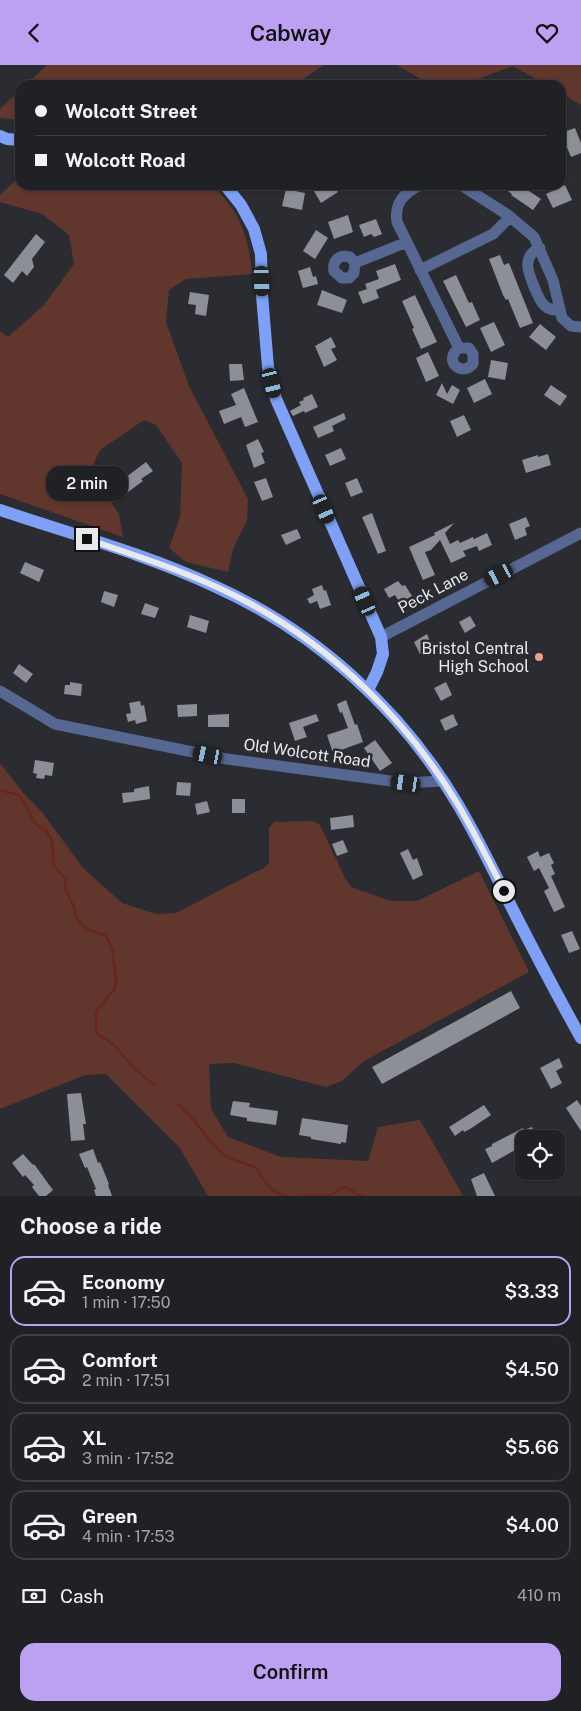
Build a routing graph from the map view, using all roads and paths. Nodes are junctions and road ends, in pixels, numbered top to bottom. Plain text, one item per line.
1 (0, 137) edge
2 (15, 140) edge
3 (229, 190) edge
4 (410, 190) edge
5 (469, 190) edge
6 (510, 217) junction
7 (407, 242) junction
8 (540, 248) junction
9 (355, 263) dead end
10 (420, 270) junction
11 (560, 310) junction
12 (581, 327) edge
13 (459, 348) dead end
14 (0, 509) edge
15 (581, 533) edge
16 (381, 637) junction
17 (368, 690) junction
18 (0, 691) edge
19 (442, 781) junction
20 (581, 1037) edge

1 - 2 main road
3 - 16 main road
4 - 7 street
5 - 6 street
6 - 8 street
6 - 10 street
7 - 9 street
7 - 10 street
8 - 11 street
8 - 11 street
10 - 13 street
11 - 12 street
14 - 17 main road
15 - 16 street, Peck Lane
16 - 17 main road
17 - 19 main road
18 - 19 street, Old Wolcott Road
19 - 20 main road

